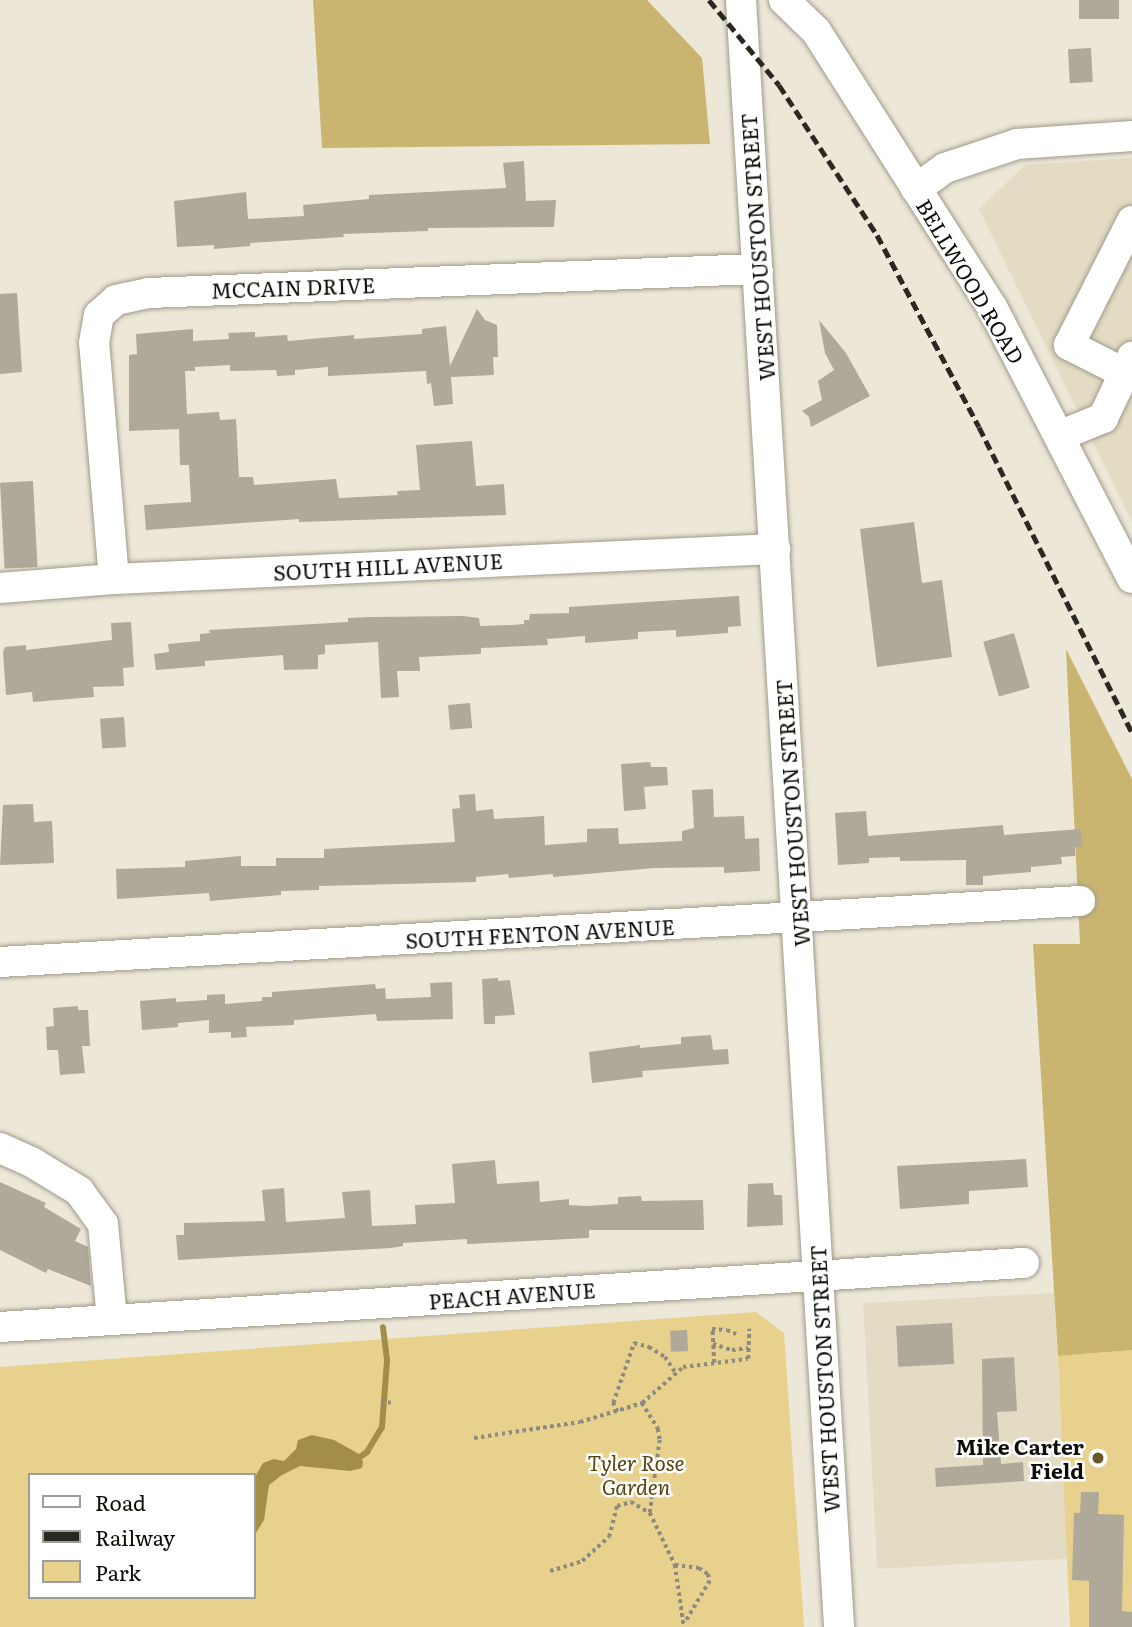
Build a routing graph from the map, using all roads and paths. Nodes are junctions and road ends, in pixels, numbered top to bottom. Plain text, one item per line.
1 (741, 0) edge
2 (784, 0) edge
3 (1132, 136) edge
4 (916, 189) junction
5 (1132, 221) edge
6 (758, 269) junction
7 (1128, 365) edge
8 (1059, 436) junction
9 (775, 549) junction
10 (1132, 578) edge
11 (114, 579) junction
12 (0, 588) edge
13 (1080, 901) dead end
14 (799, 919) junction
15 (0, 961) edge
16 (0, 1148) edge
17 (1024, 1263) dead end
18 (818, 1275) junction
19 (112, 1320) junction
20 (0, 1327) edge
21 (749, 1329) dead end
22 (736, 1334) dead end
23 (713, 1344) junction
24 (748, 1348) junction
25 (714, 1363) junction
26 (675, 1372) junction
27 (380, 1401) dead end
28 (391, 1403) dead end
29 (642, 1403) junction
30 (617, 1412) junction
31 (474, 1438) dead end
32 (650, 1513) junction
33 (675, 1565) junction
34 (550, 1570) dead end
35 (684, 1625) edge
36 (839, 1627) edge

1 - 6 street, WEST HOUSTON STREET
2 - 4 street, BELLWOOD ROAD
3 - 4 street
4 - 8 street, BELLWOOD ROAD
5 - 7 street
6 - 9 street, WEST HOUSTON STREET
6 - 11 street, MCCAIN DRIVE
7 - 8 street
8 - 10 street, BELLWOOD ROAD
9 - 11 street, SOUTH HILL AVENUE
9 - 14 street, WEST HOUSTON STREET
11 - 12 street, SOUTH HILL AVENUE
13 - 14 street, SOUTH FENTON AVENUE
14 - 15 street, SOUTH FENTON AVENUE
14 - 18 street, WEST HOUSTON STREET
16 - 19 street
17 - 18 street, PEACH AVENUE
18 - 19 street, PEACH AVENUE
18 - 36 street, WEST HOUSTON STREET
19 - 20 street, PEACH AVENUE
21 - 24 path
22 - 23 path
23 - 24 path
23 - 25 path
24 - 25 path
25 - 26 path
26 - 29 path
26 - 30 path
27 - 28 path
29 - 30 path
29 - 32 path
30 - 31 path
32 - 33 path
32 - 34 path
33 - 35 path
33 - 35 path

